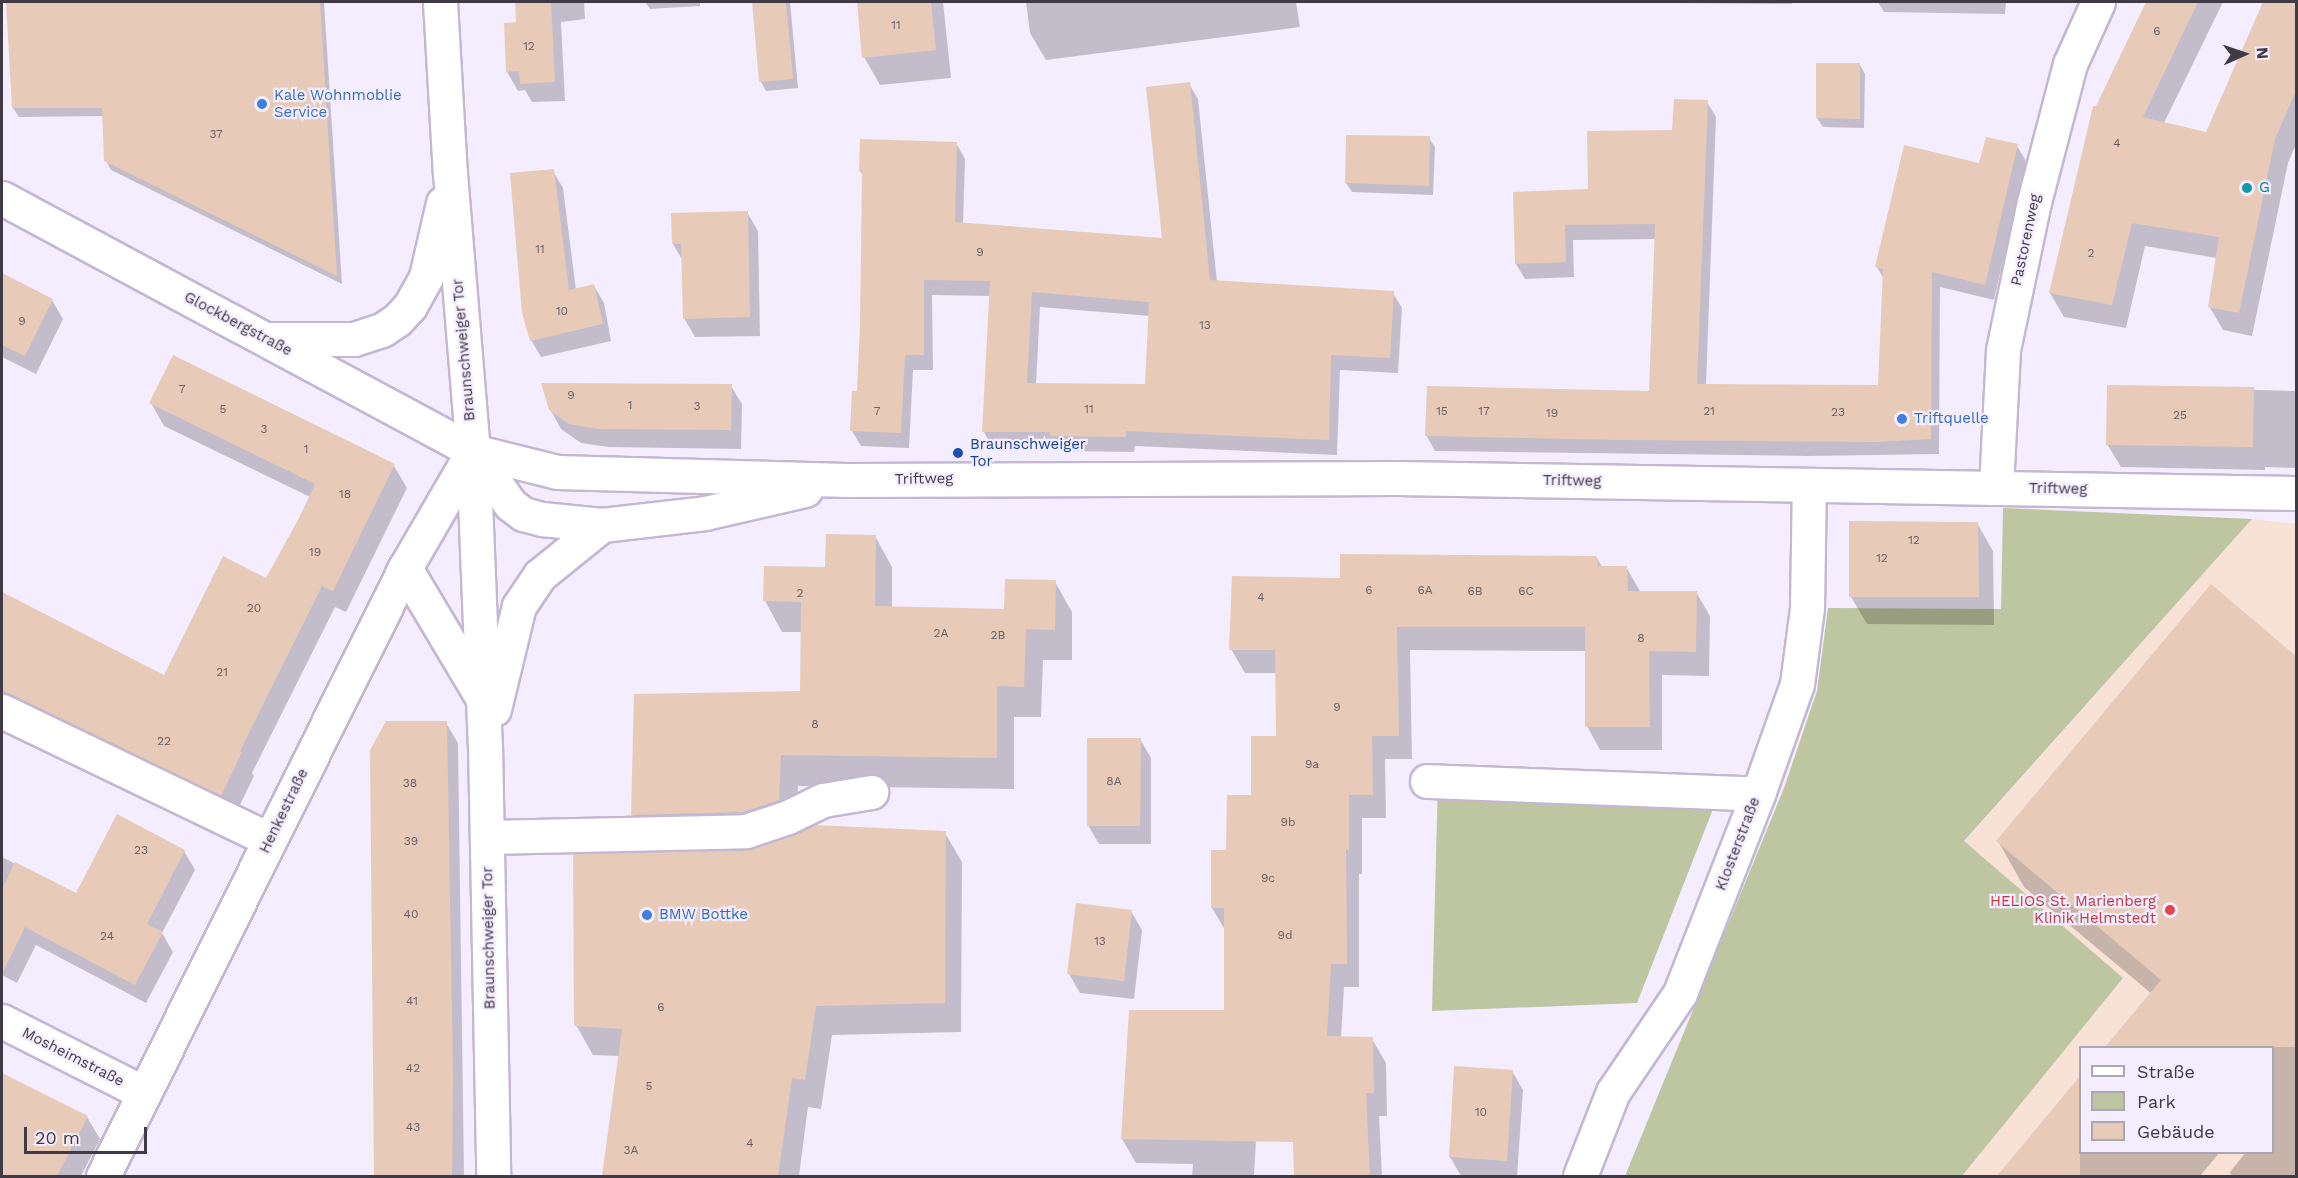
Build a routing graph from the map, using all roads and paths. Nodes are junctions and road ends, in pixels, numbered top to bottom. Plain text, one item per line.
1 (440, 2) edge
2 (2098, 2) edge
3 (450, 173) junction
4 (2, 198) edge
5 (268, 339) junction
6 (474, 452) junction
7 (847, 480) junction
8 (1809, 486) junction
9 (1996, 488) junction
10 (2296, 493) edge
11 (602, 525) junction
12 (405, 568) junction
13 (483, 699) junction
14 (2, 711) edge
15 (485, 744) junction
16 (1427, 781) dead end
17 (871, 792) dead end
18 (1758, 794) junction
19 (488, 837) junction
20 (270, 840) junction
21 (2, 1021) edge
22 (144, 1093) junction
23 (103, 1176) edge
24 (493, 1176) edge
25 (1580, 1176) edge

1 - 3 main road, Braunschweiger Tor
2 - 9 main road, Pastorenweg
3 - 5 main road
3 - 6 main road, Braunschweiger Tor
4 - 5 main road, Glockbergstraße
5 - 6 main road, Glockbergstraße
6 - 7 main road, Triftweg
6 - 11 main road, Triftweg
6 - 12 main road, Henkestraße
6 - 13 main road, Braunschweiger Tor
7 - 8 main road, Triftweg
7 - 11 main road, Triftweg
8 - 9 main road, Triftweg
8 - 18 main road, Klosterstraße
9 - 10 main road, Triftweg
11 - 15 main road
12 - 13 main road, Braunschweiger Tor
12 - 20 main road, Henkestraße
13 - 15 main road, Braunschweiger Tor
14 - 20 main road
15 - 19 main road, Braunschweiger Tor
16 - 18 main road
17 - 19 main road
18 - 25 main road, Klosterstraße
19 - 24 main road, Braunschweiger Tor
20 - 22 main road, Henkestraße
21 - 22 main road, Mosheimstraße
22 - 23 main road, Henkestraße

